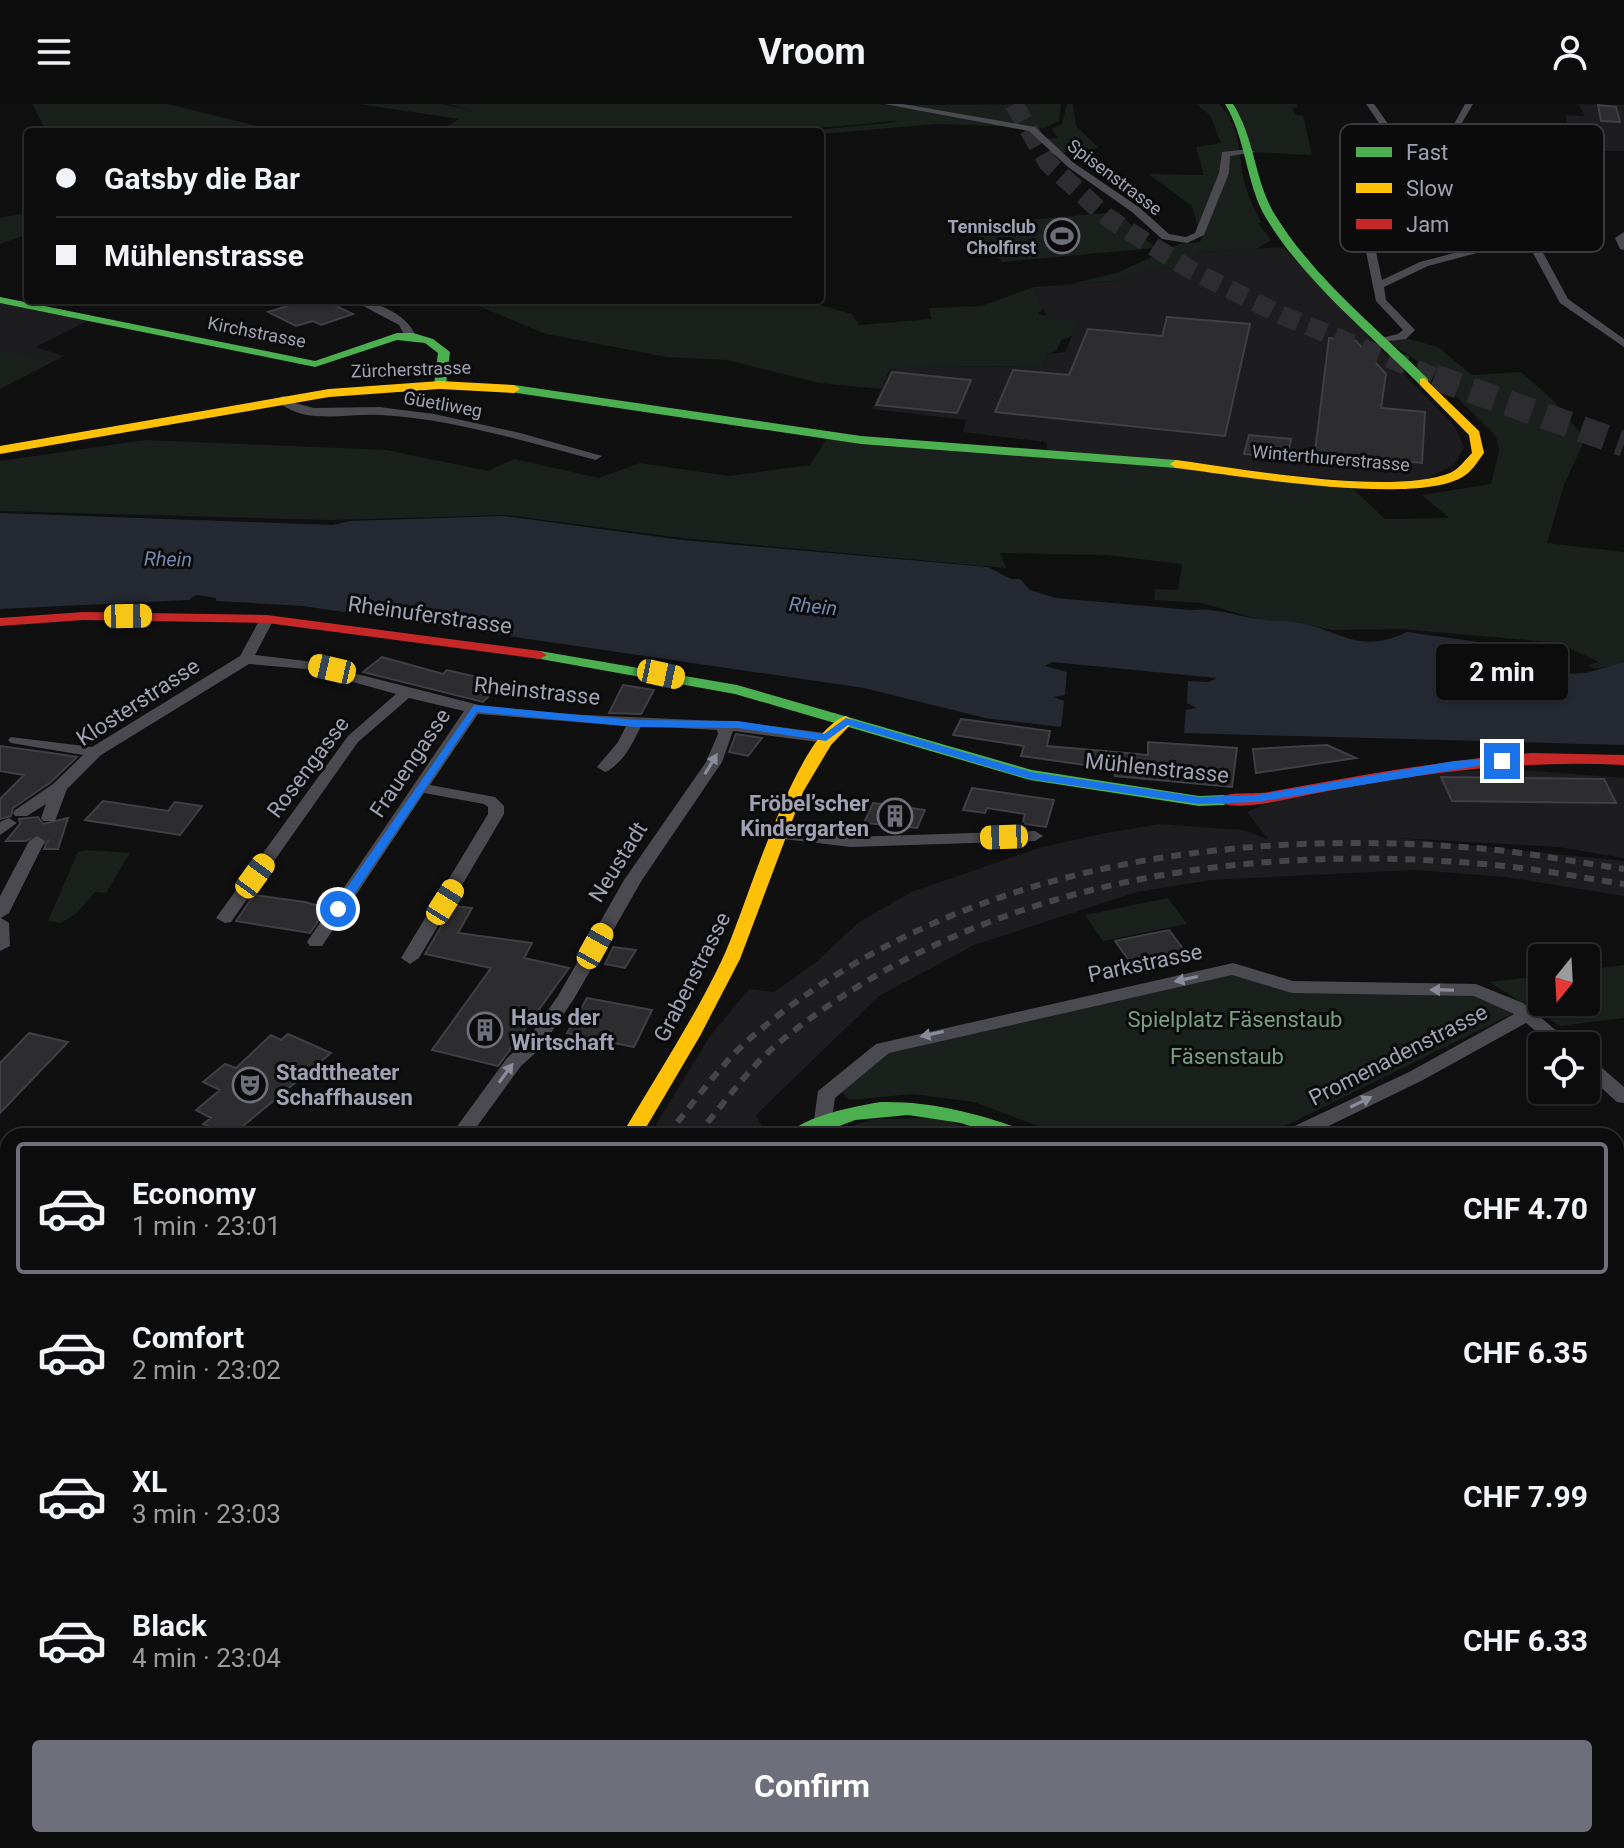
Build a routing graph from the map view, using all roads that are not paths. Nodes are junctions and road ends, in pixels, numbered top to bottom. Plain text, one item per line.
1 (888, 104) edge
2 (1229, 104) edge
3 (1370, 104) edge
4 (1469, 104) edge
5 (1384, 124) edge
6 (1457, 124) edge
7 (1250, 152) junction
8 (1624, 235) edge
9 (1624, 247) edge
10 (1371, 252) edge
11 (1469, 252) edge
12 (1538, 252) edge
13 (1378, 286) junction
14 (0, 300) edge
15 (365, 304) edge
16 (409, 334) junction
17 (1385, 340) junction
18 (1624, 344) edge
19 (440, 385) junction
20 (284, 400) junction
21 (825, 435) joint
22 (0, 450) edge
23 (596, 456) dead end
24 (267, 619) junction
25 (0, 622) edge
26 (246, 659) junction
27 (408, 691) junction
28 (474, 708) junction
29 (846, 721) junction
30 (635, 723) junction
31 (724, 727) junction
32 (826, 738) junction
33 (8, 739) edge
34 (95, 752) junction
35 (1565, 760) junction
36 (1624, 760) edge
37 (605, 767) dead end
38 (1624, 772) edge
39 (59, 787) junction
40 (422, 788) junction
41 (49, 818) tunnel mouth
42 (10, 822) edge
43 (781, 834) junction
44 (1035, 836) dead end
45 (37, 841) tunnel mouth
46 (0, 913) edge
47 (225, 918) dead end
48 (0, 923) edge
49 (316, 942) dead end
50 (1, 946) edge
51 (410, 958) dead end
52 (1522, 1011) junction
53 (1548, 1032) edge
54 (1600, 1076) edge
55 (1624, 1097) edge
56 (824, 1120) junction
57 (466, 1128) edge
58 (636, 1128) edge
59 (810, 1128) edge
60 (999, 1128) edge
61 (1308, 1128) edge

1 - 7 street, Spisenstrasse
2 - 7 main road, Winterthurerstrasse
3 - 5 street
4 - 6 street
7 - 17 main road, Winterthurerstrasse
8 - 9 street
10 - 13 street
11 - 13 street
12 - 18 street
13 - 17 street
14 - 16 main road, Kirchstrasse
15 - 16 street
16 - 19 main road
17 - 21 main road, Winterthurerstrasse
19 - 20 main road, Zürcherstrasse
19 - 21 main road, Zürcherstrasse
20 - 22 main road, Zürcherstrasse
20 - 23 street, Güetliweg
24 - 25 main road, Rheinuferstrasse
24 - 26 street
24 - 29 main road, Rheinuferstrasse
26 - 27 street, Rheinstrasse
26 - 34 street, Klosterstrasse
27 - 28 street, Rheinstrasse
27 - 47 street, Rosengasse
28 - 30 street, Rheinstrasse
28 - 40 street, Frauengasse
29 - 32 main road, Grabenstrasse
29 - 35 main road, Mühlenstrasse
30 - 31 street, Rheinstrasse
30 - 37 street
31 - 32 street, Rheinstrasse
57 -> 31 street, Neustadt
32 - 43 main road, Grabenstrasse
33 - 34 street
34 - 39 street, Klosterstrasse
35 - 36 main road, Mühlenstrasse
35 - 38 main road, Mühlenstrasse
39 - 41 street
39 - 42 street, Klosterstrasse
40 - 49 street, Frauengasse
40 - 51 street
43 - 44 street
43 - 58 main road, Grabenstrasse
45 - 46 street
48 - 50 street
52 - 53 street, Parkstrasse
52 -> 56 street, Parkstrasse
61 -> 52 street, Promenadenstrasse
54 - 55 street
56 - 59 main road
56 - 60 main road

